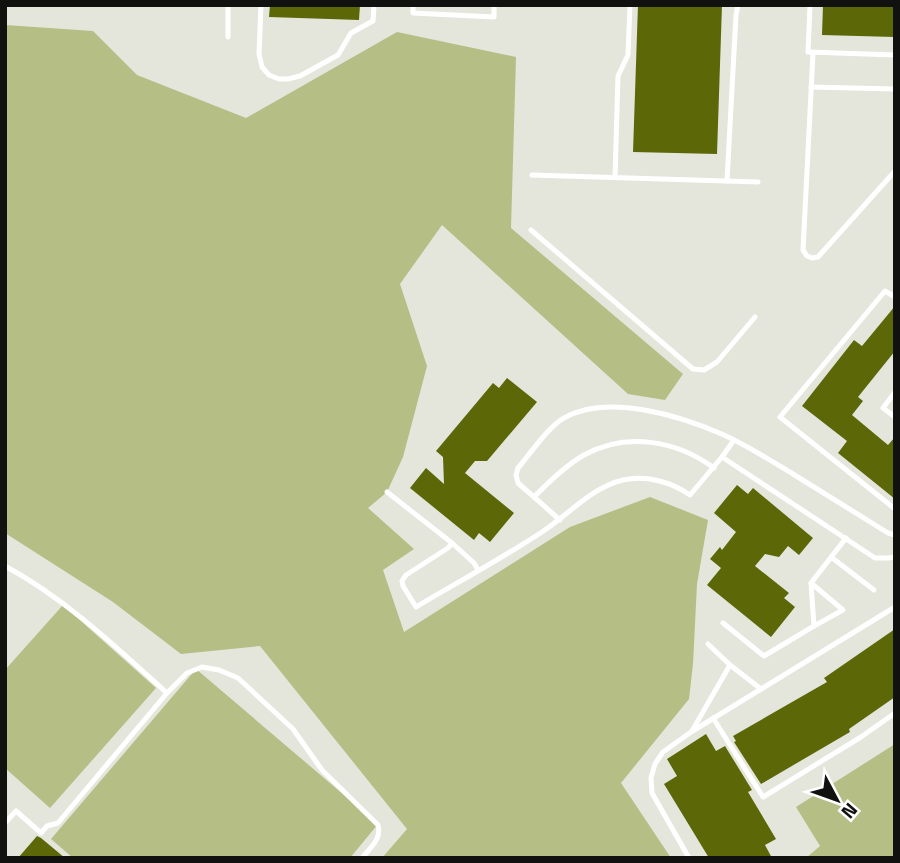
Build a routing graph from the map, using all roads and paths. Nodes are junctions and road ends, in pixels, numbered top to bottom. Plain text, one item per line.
1 (229, 5) edge
2 (261, 5) edge
3 (374, 5) edge
4 (414, 5) edge
5 (494, 5) edge
6 (630, 5) edge
7 (738, 5) edge
8 (810, 5) edge
9 (228, 37) dead end
10 (813, 53) junction
11 (895, 55) edge
12 (811, 87) junction
13 (895, 89) edge
14 (895, 171) edge
15 (532, 174) dead end
16 (615, 177) junction
17 (727, 181) junction
18 (758, 182) dead end
19 (531, 230) dead end
20 (895, 297) edge
21 (755, 317) dead end
22 (895, 392) edge
23 (895, 417) edge
24 (734, 440) junction
25 (722, 457) junction
26 (713, 468) junction
27 (387, 492) dead end
28 (534, 497) junction
29 (895, 509) edge
30 (560, 520) junction
31 (895, 535) edge
32 (846, 538) junction
33 (452, 543) junction
34 (831, 557) junction
35 (895, 557) edge
36 (5, 566) edge
37 (478, 570) junction
38 (811, 583) junction
39 (874, 590) dead end
40 (895, 607) edge
41 (723, 623) dead end
42 (814, 626) junction
43 (708, 644) dead end
44 (730, 665) junction
45 (761, 689) junction
46 (167, 693) junction
47 (895, 713) edge
48 (713, 719) junction
49 (691, 732) junction
50 (5, 823) edge
51 (362, 858) edge
52 (689, 858) edge

1 - 9 lane
2 - 3 lane
4 - 5 lane
6 - 16 lane
7 - 17 lane
8 - 10 lane
10 - 11 lane
10 - 12 lane
12 - 13 lane
12 - 14 lane
15 - 16 lane
16 - 17 lane
17 - 18 lane
19 - 21 lane
20 - 29 lane
22 - 23 lane
24 - 25 lane
24 - 28 lane
24 - 31 lane
25 - 26 lane
25 - 32 lane
26 - 28 lane
26 - 30 lane
27 - 33 lane
28 - 30 lane
30 - 37 lane
32 - 34 lane
32 - 35 lane
33 - 37 lane
33 - 37 lane
34 - 38 lane
34 - 39 lane
36 - 46 lane
38 - 42 lane
38 - 42 lane
40 - 45 lane
41 - 42 lane
43 - 44 lane
44 - 45 lane
44 - 49 lane
45 - 48 lane
46 - 50 lane
46 - 51 lane
47 - 48 lane
48 - 49 lane
49 - 52 lane

